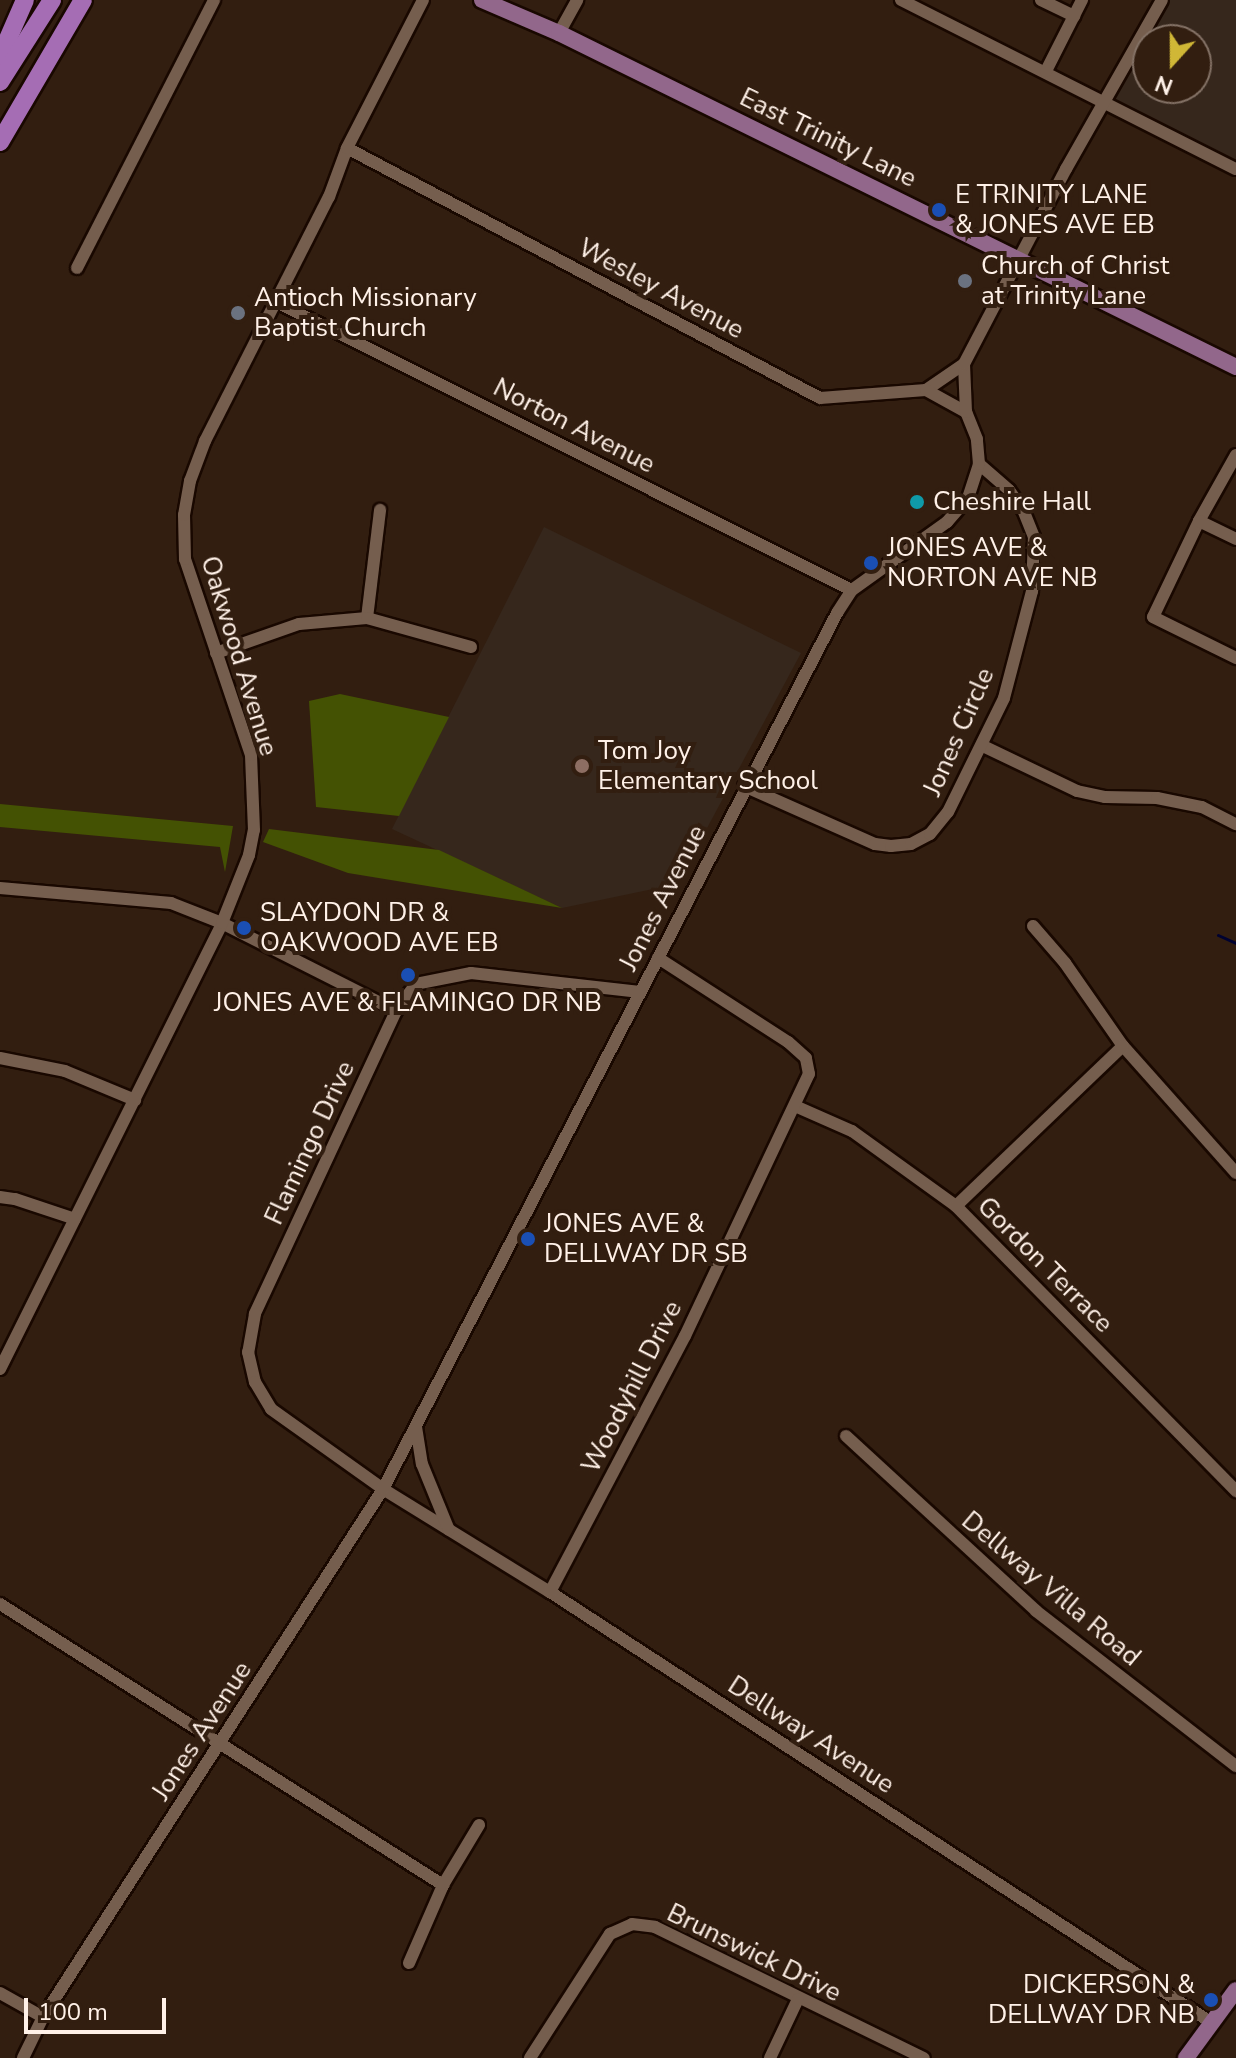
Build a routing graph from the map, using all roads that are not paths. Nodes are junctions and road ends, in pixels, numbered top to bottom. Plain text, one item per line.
1 (25, 0) edge
2 (52, 0) edge
3 (83, 0) edge
4 (214, 0) edge
5 (423, 0) edge
6 (482, 0) edge
7 (577, 0) edge
8 (901, 0) edge
9 (1041, 0) edge
10 (1082, 0) edge
11 (1162, 0) edge
12 (1074, 16) junction
13 (559, 33) junction
14 (0, 57) edge
15 (1046, 71) junction
16 (0, 82) edge
17 (1105, 102) junction
18 (0, 142) edge
19 (347, 148) junction
20 (1236, 169) edge
21 (1019, 258) junction
22 (77, 268) dead end
23 (276, 302) junction
24 (964, 364) junction
25 (1236, 367) edge
26 (926, 390) junction
27 (966, 412) junction
28 (1236, 455) edge
29 (979, 464) junction
30 (380, 510) dead end
31 (1199, 521) junction
32 (1236, 539) edge
33 (852, 590) junction
34 (367, 618) junction
35 (471, 647) dead end
36 (216, 653) junction
37 (1236, 658) edge
38 (983, 746) junction
39 (744, 786) junction
40 (1236, 824) edge
41 (0, 888) edge
42 (222, 923) junction
43 (1033, 926) dead end
44 (658, 958) junction
45 (640, 992) junction
46 (396, 1011) junction
47 (1123, 1046) junction
48 (0, 1058) edge
49 (135, 1100) junction
50 (795, 1106) junction
51 (1236, 1173) edge
52 (0, 1197) edge
53 (956, 1206) junction
54 (75, 1219) junction
55 (0, 1369) edge
56 (416, 1427) junction
57 (846, 1436) dead end
58 (383, 1489) junction
59 (1236, 1491) edge
60 (449, 1530) junction
61 (550, 1592) junction
62 (0, 1604) edge
63 (221, 1745) junction
64 (1236, 1766) edge
65 (479, 1825) dead end
66 (443, 1885) junction
67 (409, 1963) dead end
68 (1236, 1990) edge
69 (0, 1993) edge
70 (798, 1999) junction
71 (43, 2017) junction
72 (1212, 2023) junction
73 (1192, 2055) edge
74 (23, 2058) edge
75 (530, 2058) edge
76 (770, 2058) edge
77 (924, 2058) edge

1 - 14 highway
2 - 16 highway
3 - 18 highway
4 - 22 street
5 - 19 street, Oakwood Avenue
6 - 13 main road, East Trinity Lane
7 - 13 street
8 - 15 street
9 - 12 street
10 - 12 street
11 - 17 street
12 - 15 street
13 - 21 main road, East Trinity Lane
15 - 17 street
17 - 20 street
17 - 21 street
19 - 23 street, Oakwood Avenue
19 - 26 street, Wesley Avenue
21 - 24 street
21 - 25 main road, East Trinity Lane
23 - 33 street, Norton Avenue
23 - 36 street, Oakwood Avenue
24 - 26 street
24 - 27 street
26 - 27 street
27 - 29 street
28 - 31 street
29 - 33 street, Jones Avenue
29 - 38 street, Jones Circle
30 - 34 street
31 - 32 street
31 - 37 street
33 - 39 street, Jones Avenue
34 - 35 street
34 - 36 street
36 - 42 street, Oakwood Avenue
38 - 39 street, Jones Circle
38 - 40 street
39 - 44 street, Jones Avenue
41 - 42 street
42 - 46 street
42 - 49 street, Oakwood Avenue
43 - 47 street
44 - 45 street, Jones Avenue
44 - 50 street, Woodyhill Drive
45 - 46 street, Flamingo Drive
45 - 56 street, Jones Avenue
46 - 58 street, Flamingo Drive
47 - 51 street
47 - 53 street
48 - 49 street
49 - 54 street, Oakwood Avenue
50 - 53 street, Gordon Terrace
50 - 61 street, Woodyhill Drive
52 - 54 street
53 - 59 street, Gordon Terrace
54 - 55 street, Oakwood Avenue
56 - 58 street, Jones Avenue
56 - 60 street
57 - 64 street, Dellway Villa Road
58 - 60 street, Dellway Avenue
58 - 63 street, Jones Avenue
60 - 61 street, Dellway Avenue
61 - 72 street, Dellway Avenue
62 - 63 street
63 - 66 street
63 - 71 street, Jones Avenue
65 - 66 street
66 - 67 street
68 - 72 main road
69 - 71 street
70 - 75 street, Brunswick Drive
70 - 76 street
70 - 77 street, Brunswick Drive
71 - 74 street, Jones Avenue
72 - 73 main road

